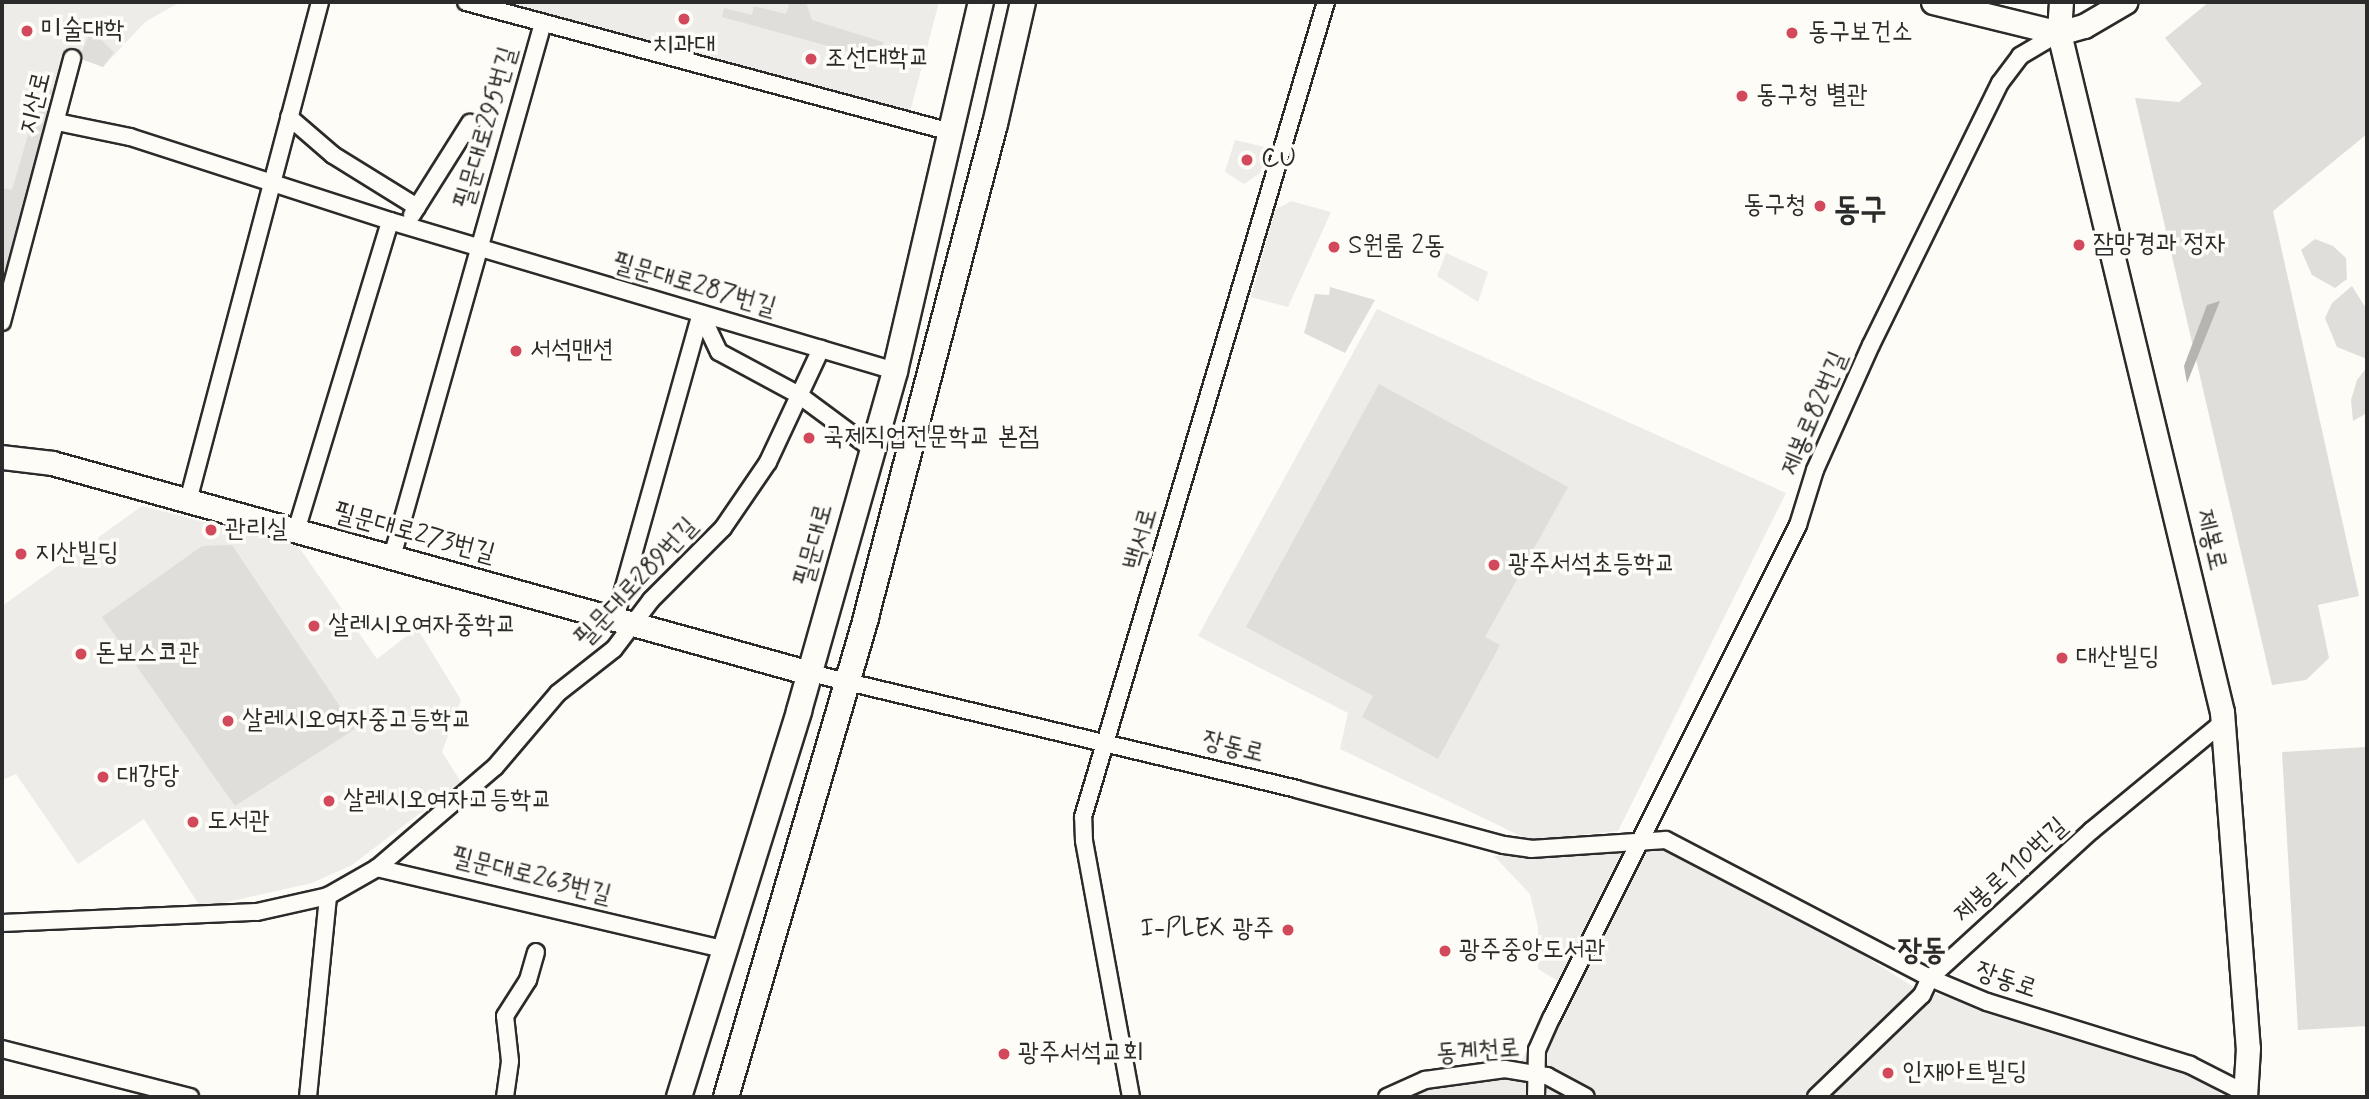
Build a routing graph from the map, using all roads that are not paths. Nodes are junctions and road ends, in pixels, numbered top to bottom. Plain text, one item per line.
1 (320, 2) edge
2 (466, 2) edge
3 (981, 2) edge
4 (1023, 2) edge
5 (1326, 2) edge
6 (1933, 2) edge
7 (2061, 2) edge
8 (2124, 2) edge
9 (543, 23) junction
10 (2060, 33) junction
11 (72, 58) dead end
12 (289, 117) junction
13 (57, 122) junction
14 (470, 123) dead end
15 (951, 132) junction
16 (271, 184) junction
17 (417, 207) junction
18 (397, 224) junction
19 (479, 248) junction
20 (701, 314) junction
21 (2, 322) edge
22 (821, 349) junction
23 (895, 370) junction
24 (799, 395) junction
25 (872, 449) junction
26 (2, 457) edge
27 (188, 501) junction
28 (296, 531) junction
29 (392, 557) junction
30 (626, 622) junction
31 (810, 673) junction
32 (846, 682) junction
33 (2223, 722) junction
34 (1107, 743) junction
35 (1645, 838) junction
36 (377, 869) junction
37 (328, 896) junction
38 (2, 923) edge
39 (727, 950) junction
40 (536, 952) dead end
41 (1930, 978) junction
42 (2, 1049) edge
43 (1534, 1073) junction
44 (179, 1096) edge
45 (2248, 1096) edge
46 (308, 1097) edge
47 (505, 1097) edge
48 (679, 1097) edge
49 (726, 1097) edge
50 (1130, 1097) edge
51 (1387, 1097) edge
52 (1536, 1097) edge
53 (1586, 1097) edge
54 (1816, 1097) edge

1 - 12 street
2 - 9 street, 필문대로295번길
3 - 15 main road, 필문대로
4 - 32 main road
5 - 34 street, 백서로
6 - 10 street
7 - 10 street, 제봉로
8 - 10 street
9 - 15 street, 필문대로295번길
9 - 19 street, 필문대로295번길
10 - 33 street, 제봉로
10 - 35 street, 제봉로82번길
11 - 13 street, 지산로
12 - 16 street
12 - 17 street, 필문대로295번길
13 - 16 street, 필문대로287번길
13 - 21 street, 지산로
14 - 17 street, 필문대로295번길
15 - 23 main road, 필문대로
16 - 18 street, 필문대로287번길
16 - 27 street
17 - 18 street, 필문대로295번길
18 - 19 street, 필문대로287번길
18 - 28 street
19 - 20 street, 필문대로287번길
19 - 29 street
20 - 22 street, 필문대로287번길
20 - 24 street
20 - 30 street
22 - 23 street, 필문대로287번길
22 - 24 street, 필문대로289번길
23 - 25 main road, 필문대로
24 - 25 street
24 - 30 street, 필문대로289번길
25 - 31 main road, 필문대로
26 - 27 street, 필문대로273번길
27 - 28 street, 필문대로273번길
28 - 29 street, 필문대로273번길
29 - 30 street, 필문대로273번길
30 - 31 street, 필문대로273번길
30 - 36 street, 필문대로289번길
31 - 32 street, 장동로
31 - 39 main road, 필문대로
32 - 34 street, 장동로
32 - 49 main road
33 - 41 street, 제봉로110번길
33 - 45 street, 제봉로
34 - 35 street, 장동로
34 - 50 street, 백서로
35 - 41 street, 장동로
35 - 43 street
36 - 37 street
36 - 39 street, 필문대로263번길
37 - 38 street
37 - 46 street
39 - 48 main road, 필문대로
40 - 47 street
41 - 45 street, 장동로
41 - 54 street, 제봉로110번길
42 - 44 street
43 - 51 street, 동계천로
43 - 52 street, 동계천로
43 - 53 street, 동계천로

